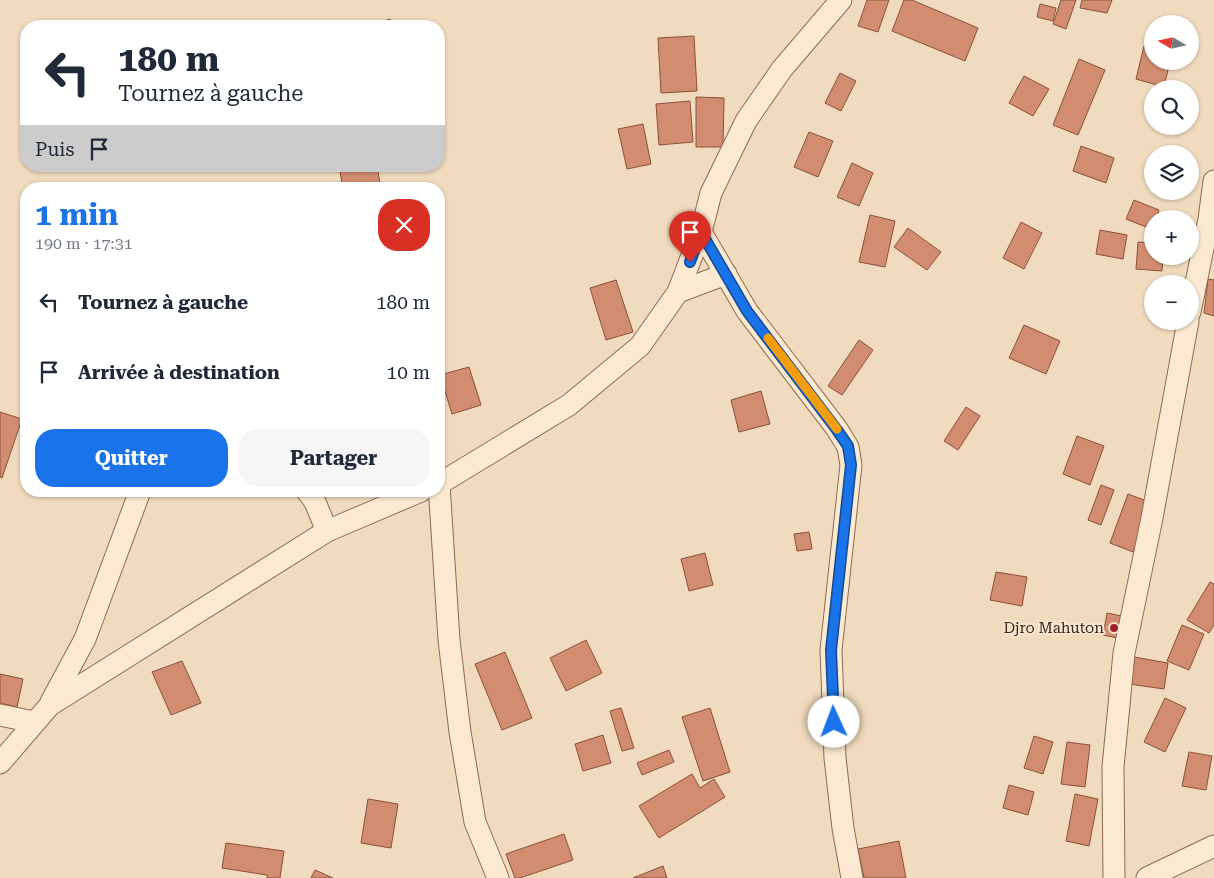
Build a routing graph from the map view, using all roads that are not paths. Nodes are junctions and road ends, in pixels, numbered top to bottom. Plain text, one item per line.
1 (841, 0) edge
2 (1214, 180) edge
3 (701, 232) junction
4 (726, 274) junction
5 (1198, 275) edge
6 (678, 292) junction
7 (1186, 330) edge
8 (445, 480) edge
9 (138, 497) edge
10 (311, 497) edge
11 (408, 497) edge
12 (440, 497) edge
13 (327, 532) junction
14 (50, 705) junction
15 (0, 715) edge
16 (34, 722) junction
17 (0, 763) edge
18 (1214, 846) edge
19 (498, 878) edge
20 (852, 878) edge
21 (1114, 878) edge
22 (1147, 878) edge

1 - 3 street
2 - 5 street
3 - 4 street
3 - 6 street
4 - 6 street
4 - 20 street
6 - 8 street
7 - 21 street
9 - 14 street
10 - 13 street
11 - 13 street
12 - 19 street
13 - 14 street
14 - 16 street
15 - 16 street
16 - 17 street
18 - 22 street

